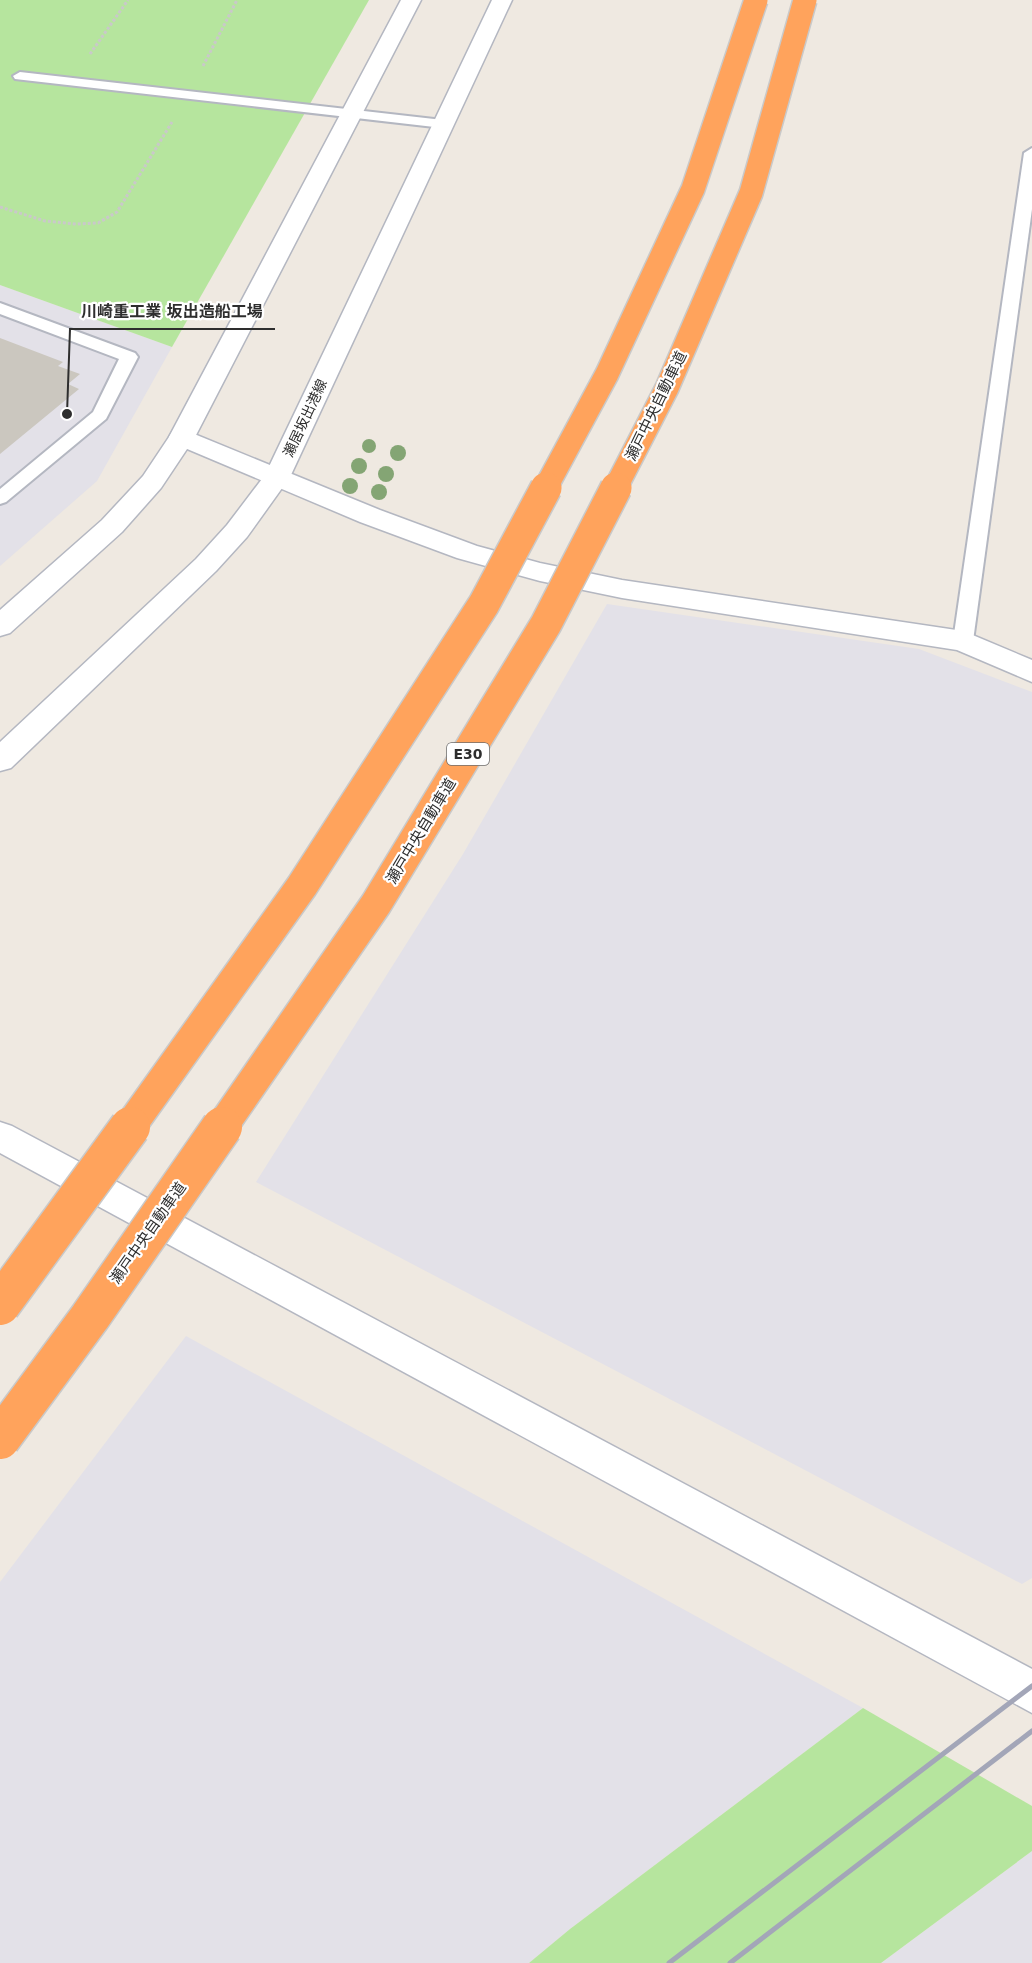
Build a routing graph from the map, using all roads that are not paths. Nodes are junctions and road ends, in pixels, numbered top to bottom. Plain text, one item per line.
1 (411, 0) edge
2 (502, 0) edge
3 (756, 0) edge
4 (805, 0) edge
5 (20, 76) dead end
6 (351, 114) junction
7 (443, 124) junction
8 (1032, 153) edge
9 (0, 308) edge
10 (182, 438) junction
11 (277, 477) junction
12 (0, 498) edge
13 (0, 626) edge
14 (963, 641) junction
15 (1032, 672) edge
16 (0, 760) edge
17 (0, 1137) edge
18 (0, 1305) edge
19 (0, 1438) edge
20 (1032, 1692) edge

1 - 6 main road
2 - 7 main road, 瀬居坂出港線
3 - 18 highway, bridge
4 - 19 highway, 瀬戸中央自動車道 / E30, bridge
5 - 6 lane
6 - 7 lane
6 - 10 main road
7 - 11 main road, 瀬居坂出港線
8 - 14 lane
9 - 12 lane
10 - 11 main road
10 - 13 main road
11 - 14 main road
11 - 16 main road, 瀬居坂出港線
14 - 15 main road
17 - 20 main road

